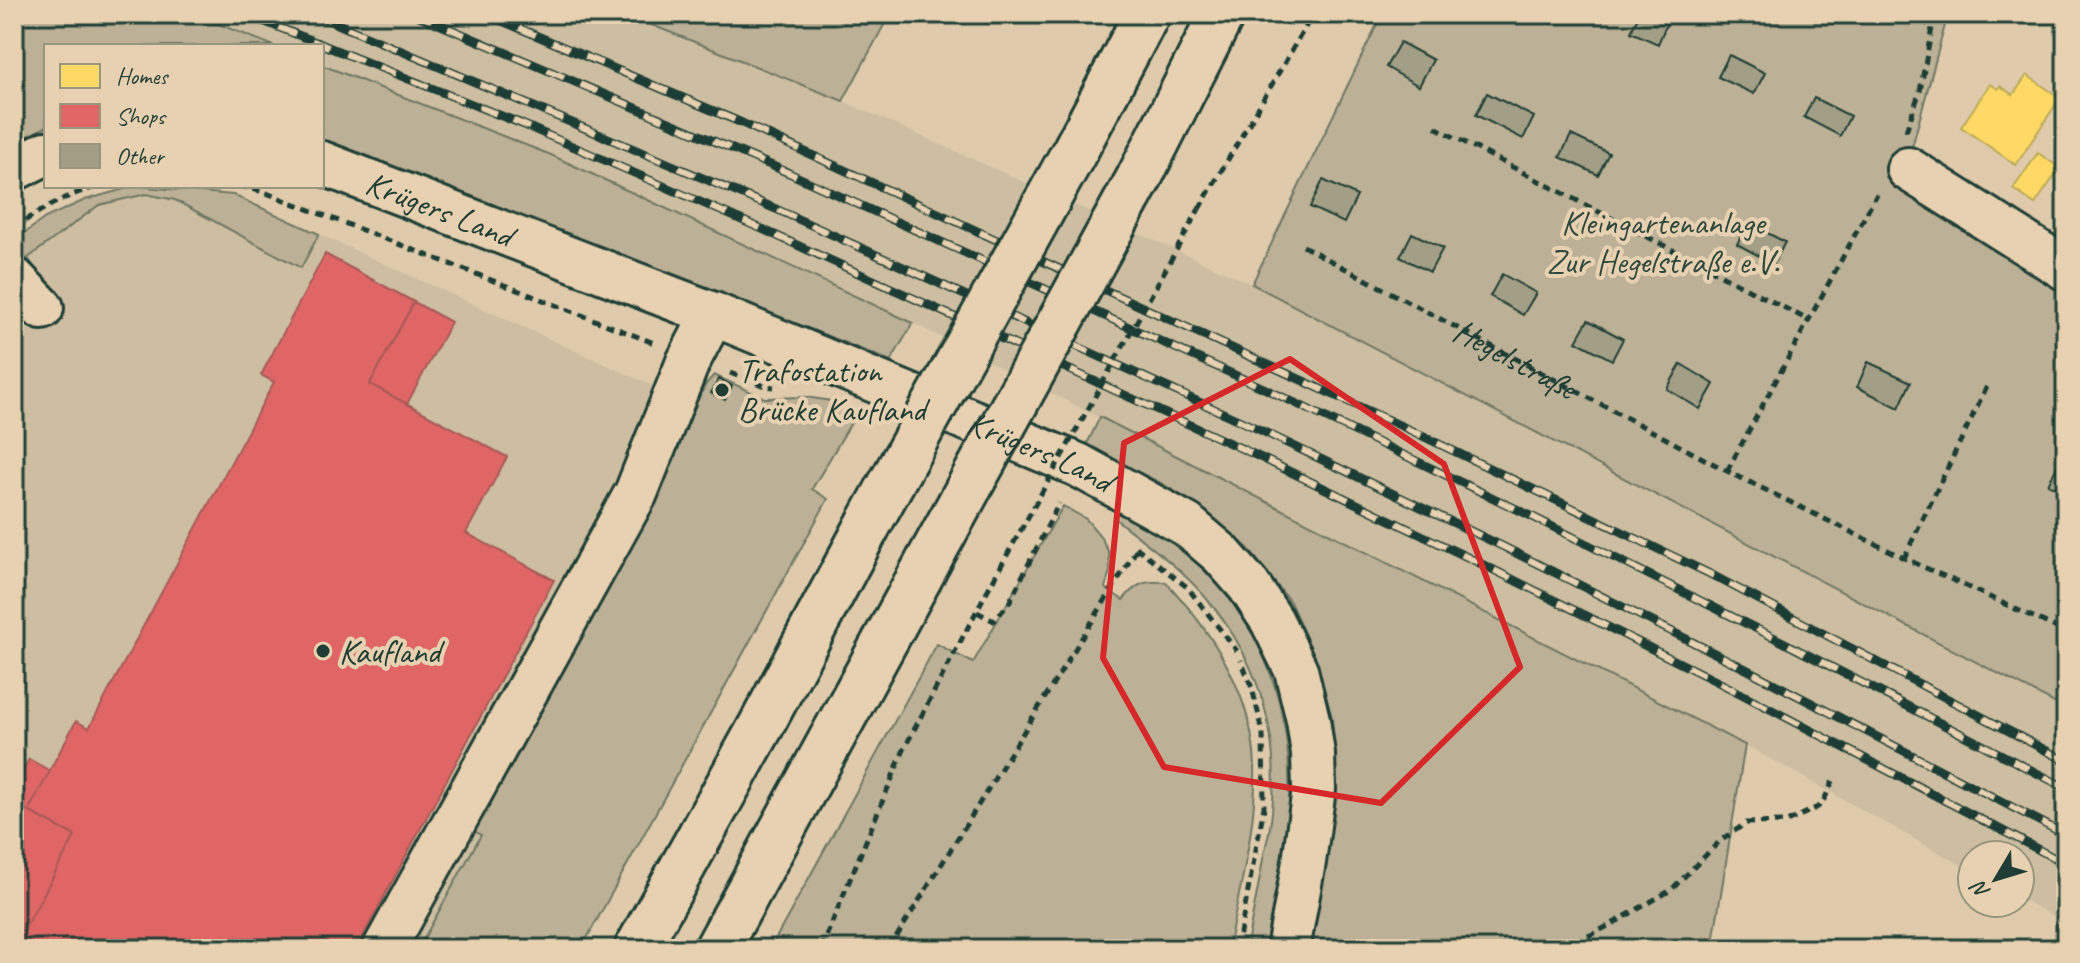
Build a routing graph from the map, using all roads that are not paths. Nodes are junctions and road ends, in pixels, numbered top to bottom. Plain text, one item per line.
1 (1147, 14) edge
2 (1222, 14) edge
3 (44, 154) edge
4 (324, 164) edge
5 (1898, 164) road end
6 (14, 169) edge
7 (2066, 269) edge
8 (713, 314) junction
9 (384, 949) edge
10 (637, 949) edge
11 (717, 949) edge
12 (1288, 949) edge

1 - 10 highway, bridge
2 - 11 highway, bridge
3 - 6 street
4 - 8 street, Krügers Land
5 - 7 street
8 - 9 street
8 - 12 street, Krügers Land

